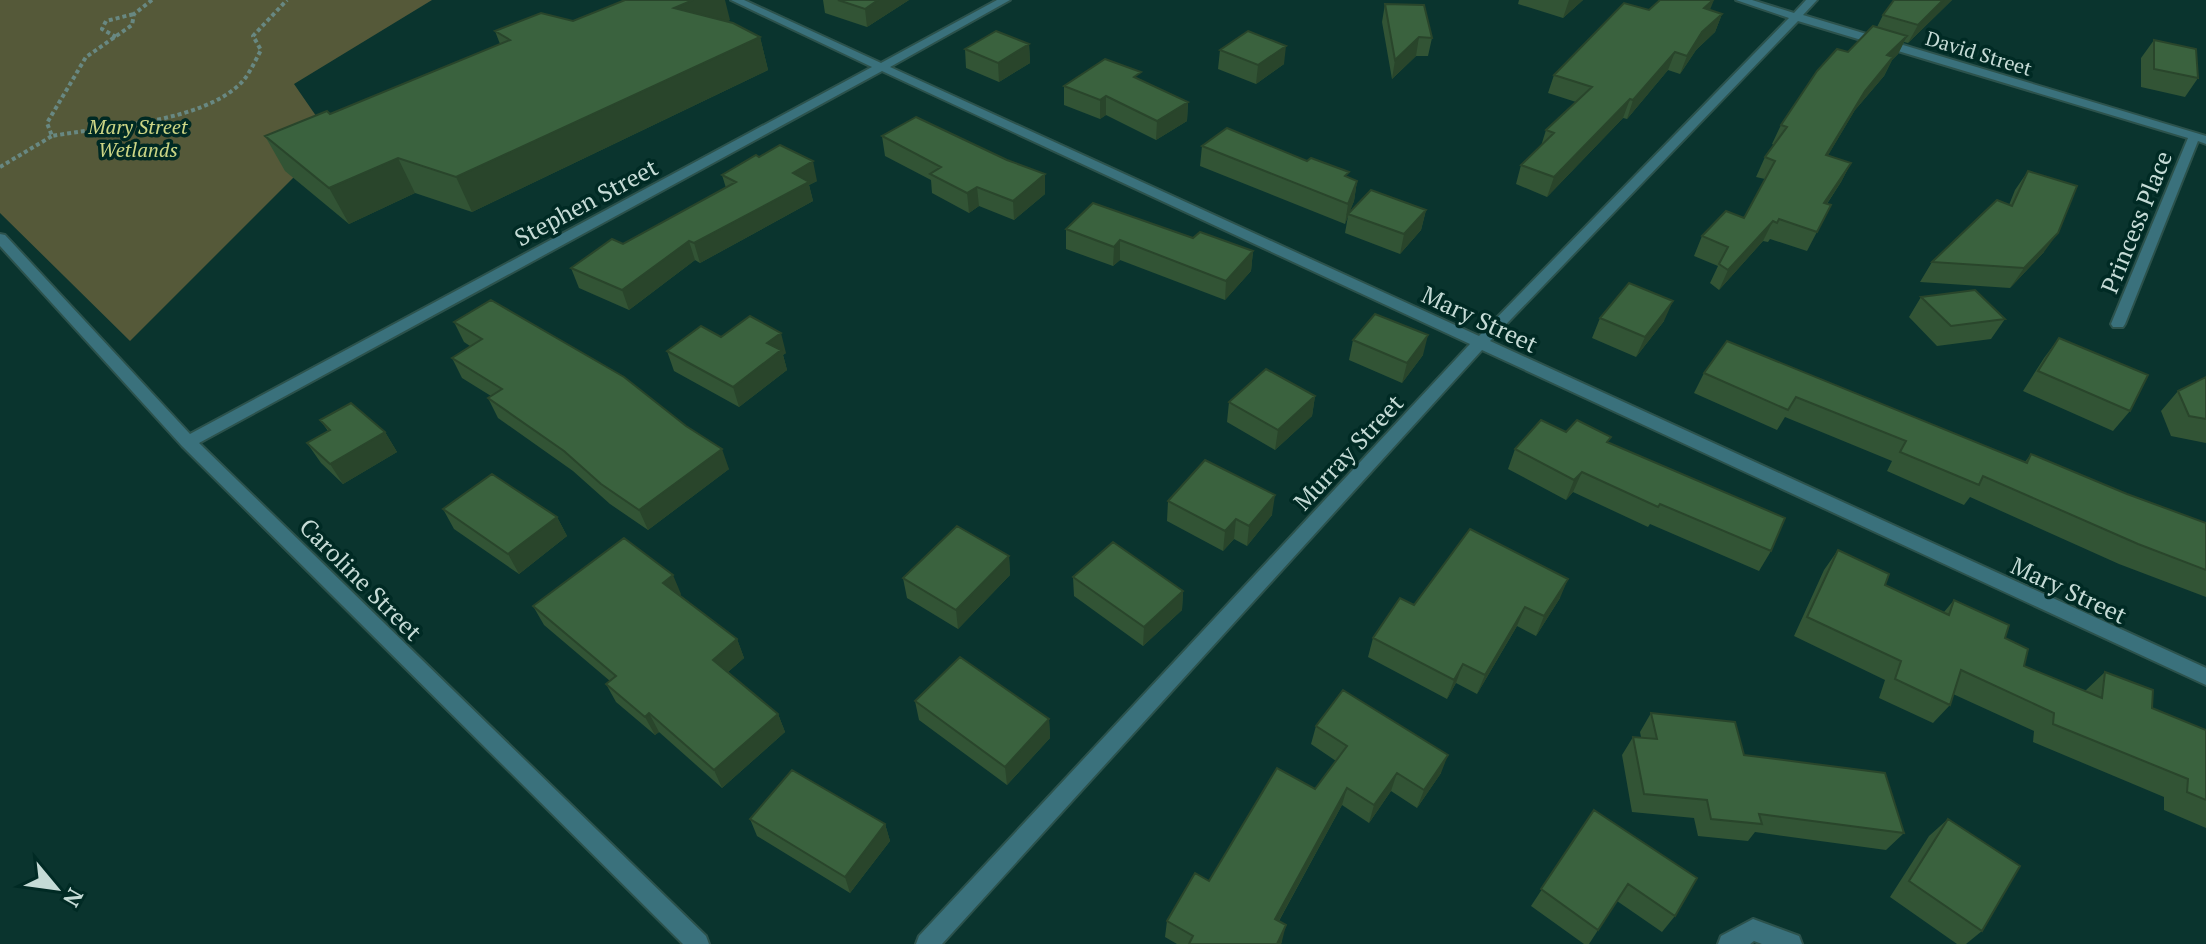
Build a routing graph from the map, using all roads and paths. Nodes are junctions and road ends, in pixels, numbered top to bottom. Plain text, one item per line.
1 (152, 0) edge
2 (287, 0) edge
3 (736, 0) edge
4 (1005, 0) edge
5 (1741, 0) edge
6 (1812, 0) edge
7 (134, 14) junction
8 (1798, 17) junction
9 (116, 37) junction
10 (881, 67) junction
11 (52, 136) junction
12 (2200, 138) edge
13 (0, 167) edge
14 (0, 238) edge
15 (2118, 324) dead end
16 (1480, 343) junction
17 (188, 442) junction
18 (2206, 677) edge
19 (698, 944) edge
20 (927, 944) edge
21 (1729, 944) edge
22 (1791, 944) edge

1 - 7 path
2 - 11 path
3 - 10 street, Mary Street
4 - 10 street, Stephen Street
5 - 8 street, David Street
6 - 8 street, Murray Street
7 - 9 path
7 - 9 path
8 - 12 street, David Street
8 - 16 street, Murray Street
9 - 11 path
10 - 16 street, Mary Street
10 - 17 street, Stephen Street
11 - 13 path
12 - 15 street, Princess Place
14 - 17 street, Caroline Street
16 - 18 street, Mary Street
16 - 20 street, Murray Street
17 - 19 street, Caroline Street
21 - 22 street

